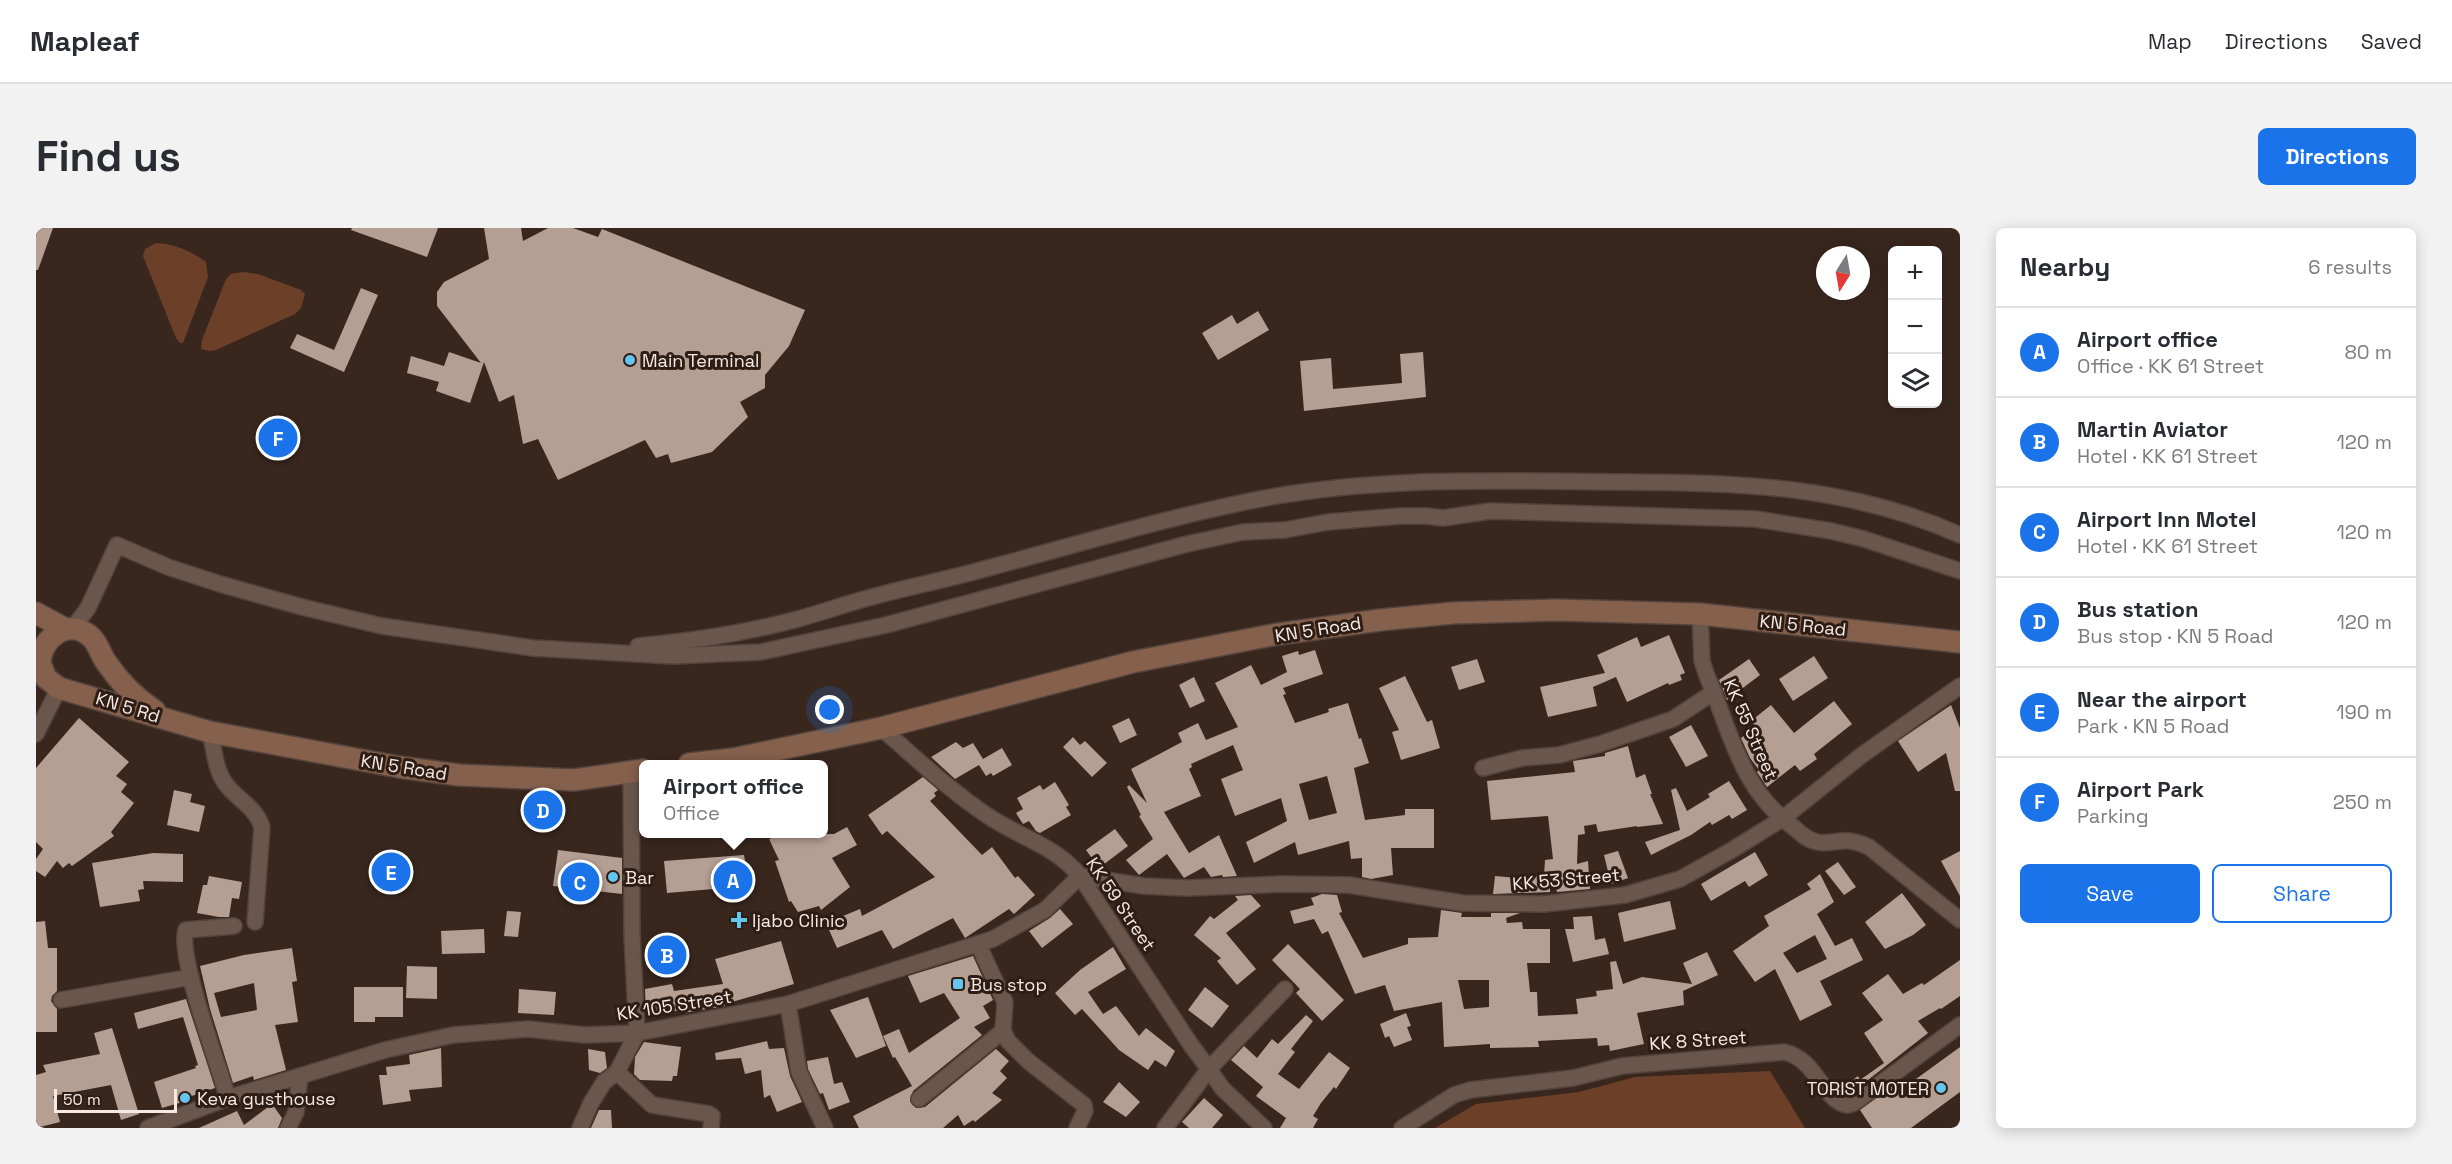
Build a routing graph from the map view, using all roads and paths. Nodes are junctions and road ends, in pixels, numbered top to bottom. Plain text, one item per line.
1 (1960, 535) edge
2 (1960, 571) edge
3 (36, 613) edge
4 (1700, 614) junction
5 (69, 629) junction
6 (1960, 642) edge
7 (596, 650) junction
8 (100, 653) junction
9 (38, 658) edge
10 (1960, 686) edge
11 (64, 689) junction
12 (1714, 692) junction
13 (168, 720) junction
14 (881, 728) junction
15 (210, 732) junction
16 (36, 734) edge
17 (726, 760) edge
18 (1483, 768) dead end
19 (637, 771) edge
20 (1782, 819) junction
21 (1080, 876) junction
22 (1960, 920) edge
23 (255, 922) dead end
24 (234, 926) dead end
25 (978, 944) junction
26 (190, 977) junction
27 (1285, 990) dead end
28 (61, 1000) dead end
29 (788, 1004) junction
30 (1960, 1025) edge
31 (1003, 1031) junction
32 (637, 1034) junction
33 (1209, 1069) junction
34 (617, 1072) junction
35 (300, 1076) junction
36 (228, 1098) junction
37 (919, 1099) dead end
38 (148, 1128) edge
39 (288, 1128) edge
40 (580, 1128) edge
41 (711, 1128) edge
42 (825, 1128) edge
43 (1077, 1128) edge
44 (1164, 1128) edge
45 (1264, 1128) edge
46 (1402, 1128) edge

1 - 7 street
2 - 7 street
3 - 5 main road, KN 5 Rd
4 - 6 main road, KN 5 Road
4 - 12 street, KK 55 Street
4 - 14 main road, KN 5 Road
5 - 7 street
5 - 8 main road, KN 5 Rd
5 - 9 main road
8 - 11 main road, KN 5 Rd
8 - 13 main road, KN 5 Rd
9 - 11 main road
10 - 20 street, KK 53 Street
11 - 13 main road, KN 5 Rd
11 - 16 street
12 - 18 street
12 - 20 street, KK 55 Street
13 - 15 main road, KN 5 Road
14 - 17 main road, KN 5 Road
14 - 21 street, KK 59 Street
15 - 19 main road, KN 5 Road
15 - 23 street
19 - 32 street
20 - 21 street, KK 53 Street
20 - 22 street, KK 55 Street
21 - 25 street, KK 105 Street
21 - 33 street, KK 59 Street
24 - 26 street
25 - 29 street, KK 105 Street
25 - 31 street
26 - 28 street
26 - 36 street
27 - 33 street
29 - 32 street, KK 105 Street
29 - 42 street
30 - 46 street, KK 8 Street
31 - 37 street
31 - 43 street
32 - 34 street
32 - 35 street, KK 105 Street
33 - 44 street
33 - 45 street, KK 59 Street
34 - 40 street
34 - 41 street
35 - 36 street, KK 105 Street
35 - 39 street
36 - 38 street, KK 105 Street

